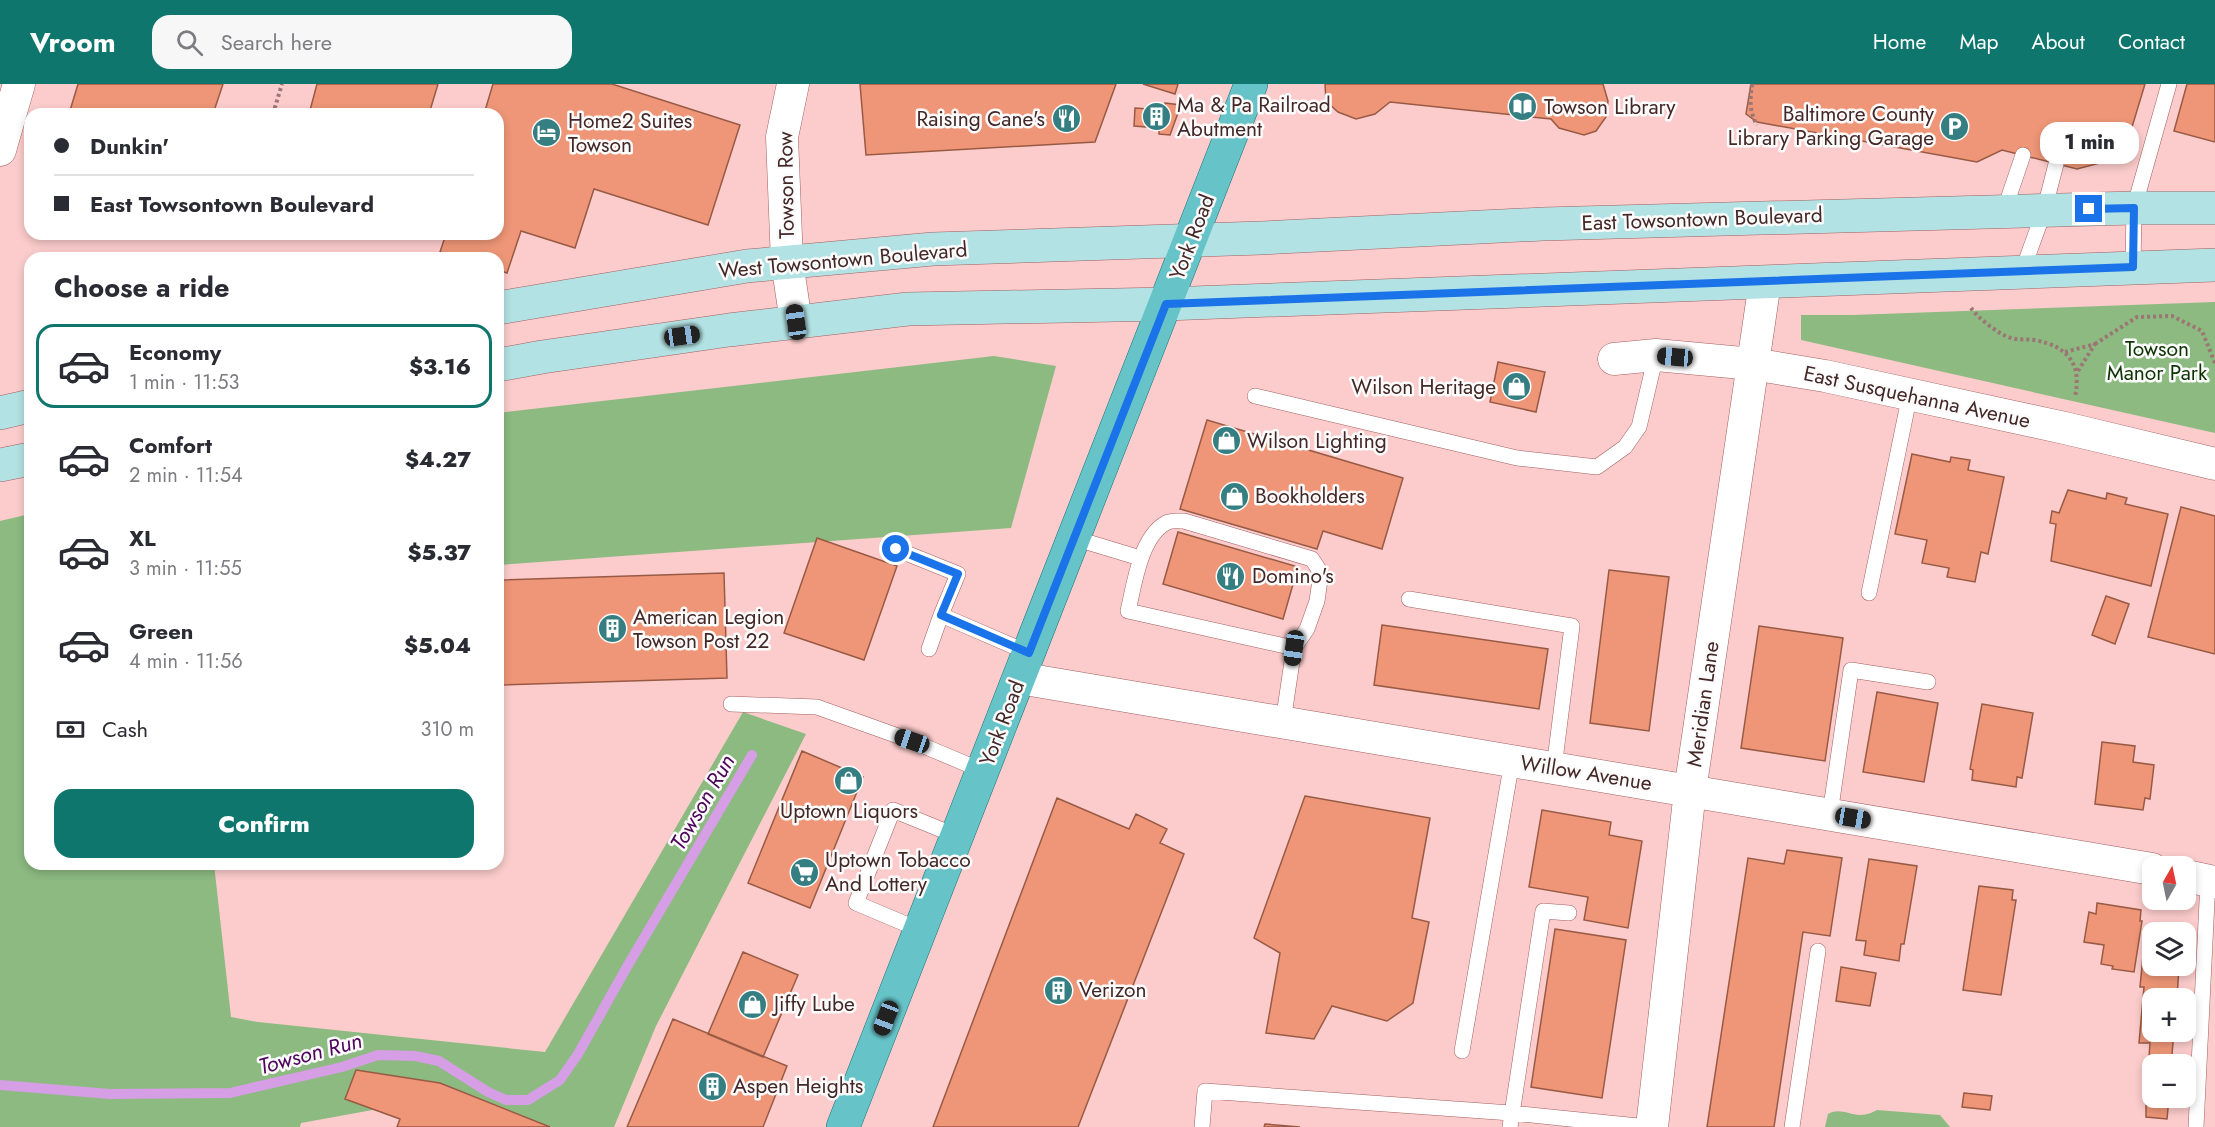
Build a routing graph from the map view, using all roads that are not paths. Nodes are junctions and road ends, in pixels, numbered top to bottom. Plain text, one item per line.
1 (19, 84) edge
2 (1251, 84) edge
3 (2169, 84) edge
4 (785, 86) edge
5 (0, 150) edge
6 (2023, 155) dead end
7 (2056, 164) dead end
8 (2134, 208) junction
9 (2215, 208) edge
10 (2044, 211) junction
11 (2004, 212) junction
12 (1190, 241) junction
13 (787, 262) junction
14 (2215, 266) edge
15 (2133, 267) junction
16 (2022, 272) junction
17 (1765, 282) junction
18 (1166, 304) junction
19 (504, 307) edge
20 (796, 322) junction
21 (1656, 355) junction
22 (1614, 359) dead end
23 (504, 364) edge
24 (1753, 364) junction
25 (1910, 394) junction
26 (1255, 396) dead end
27 (24, 407) edge
28 (0, 413) edge
29 (2215, 464) edge
30 (1074, 538) junction
31 (896, 549) dead end
32 (1140, 558) junction
33 (1869, 593) dead end
34 (1409, 599) dead end
35 (941, 615) junction
36 (1294, 648) junction
37 (929, 649) dead end
38 (1024, 666) junction
39 (1928, 682) dead end
40 (731, 704) dead end
41 (1283, 722) junction
42 (1512, 761) junction
43 (1554, 768) junction
44 (983, 771) junction
45 (1690, 790) junction
46 (1830, 814) junction
47 (957, 836) junction
48 (2142, 867) edge
49 (2203, 879) edge
50 (1569, 913) dead end
51 (920, 930) junction
52 (1818, 951) dead end
53 (1461, 1051) dead end
54 (1510, 1120) edge
55 (843, 1127) edge
56 (1202, 1127) edge
57 (1650, 1127) edge
58 (1792, 1127) edge
59 (2196, 1127) edge

1 - 5 street
2 - 12 main road, York Road
3 - 8 lane
4 - 13 street, Towson Row
6 - 11 lane
7 - 10 lane
8 - 9 main road, East Towsontown Boulevard
8 - 10 main road, East Towsontown Boulevard
8 - 15 lane
10 - 11 main road, East Towsontown Boulevard
10 - 16 lane
11 - 12 main road, East Towsontown Boulevard
12 - 13 main road, West Towsontown Boulevard
12 - 18 main road, York Road
13 - 19 main road, West Towsontown Boulevard
13 - 20 street, Towson Row
14 - 15 main road
15 - 16 main road
16 - 17 main road
17 - 18 main road
17 - 24 street, Meridian Lane
18 - 20 main road
18 - 30 main road, York Road
20 - 23 main road
21 - 22 street, East Susquehanna Avenue
21 - 24 street, East Susquehanna Avenue
21 - 26 lane
24 - 25 street, East Susquehanna Avenue
24 - 45 street, Meridian Lane
25 - 29 street, East Susquehanna Avenue
25 - 33 lane
27 - 28 main road
30 - 32 lane
30 - 38 main road, York Road
31 - 35 lane
32 - 36 lane
32 - 36 lane
34 - 43 lane
35 - 37 lane
35 - 38 lane
36 - 41 lane
38 - 41 street, Willow Avenue
38 - 44 main road, York Road
39 - 46 lane
40 - 44 lane
41 - 42 street, Willow Avenue
42 - 43 street, Willow Avenue
42 - 53 lane
43 - 45 street, Willow Avenue
44 - 47 main road, York Road
45 - 46 street, Willow Avenue
45 - 57 street, Meridian Lane
46 - 48 street, Willow Avenue
47 - 51 main road, York Road
47 - 51 lane
49 - 59 lane
50 - 54 lane
51 - 55 main road, York Road
52 - 58 lane
54 - 56 lane
54 - 57 lane

